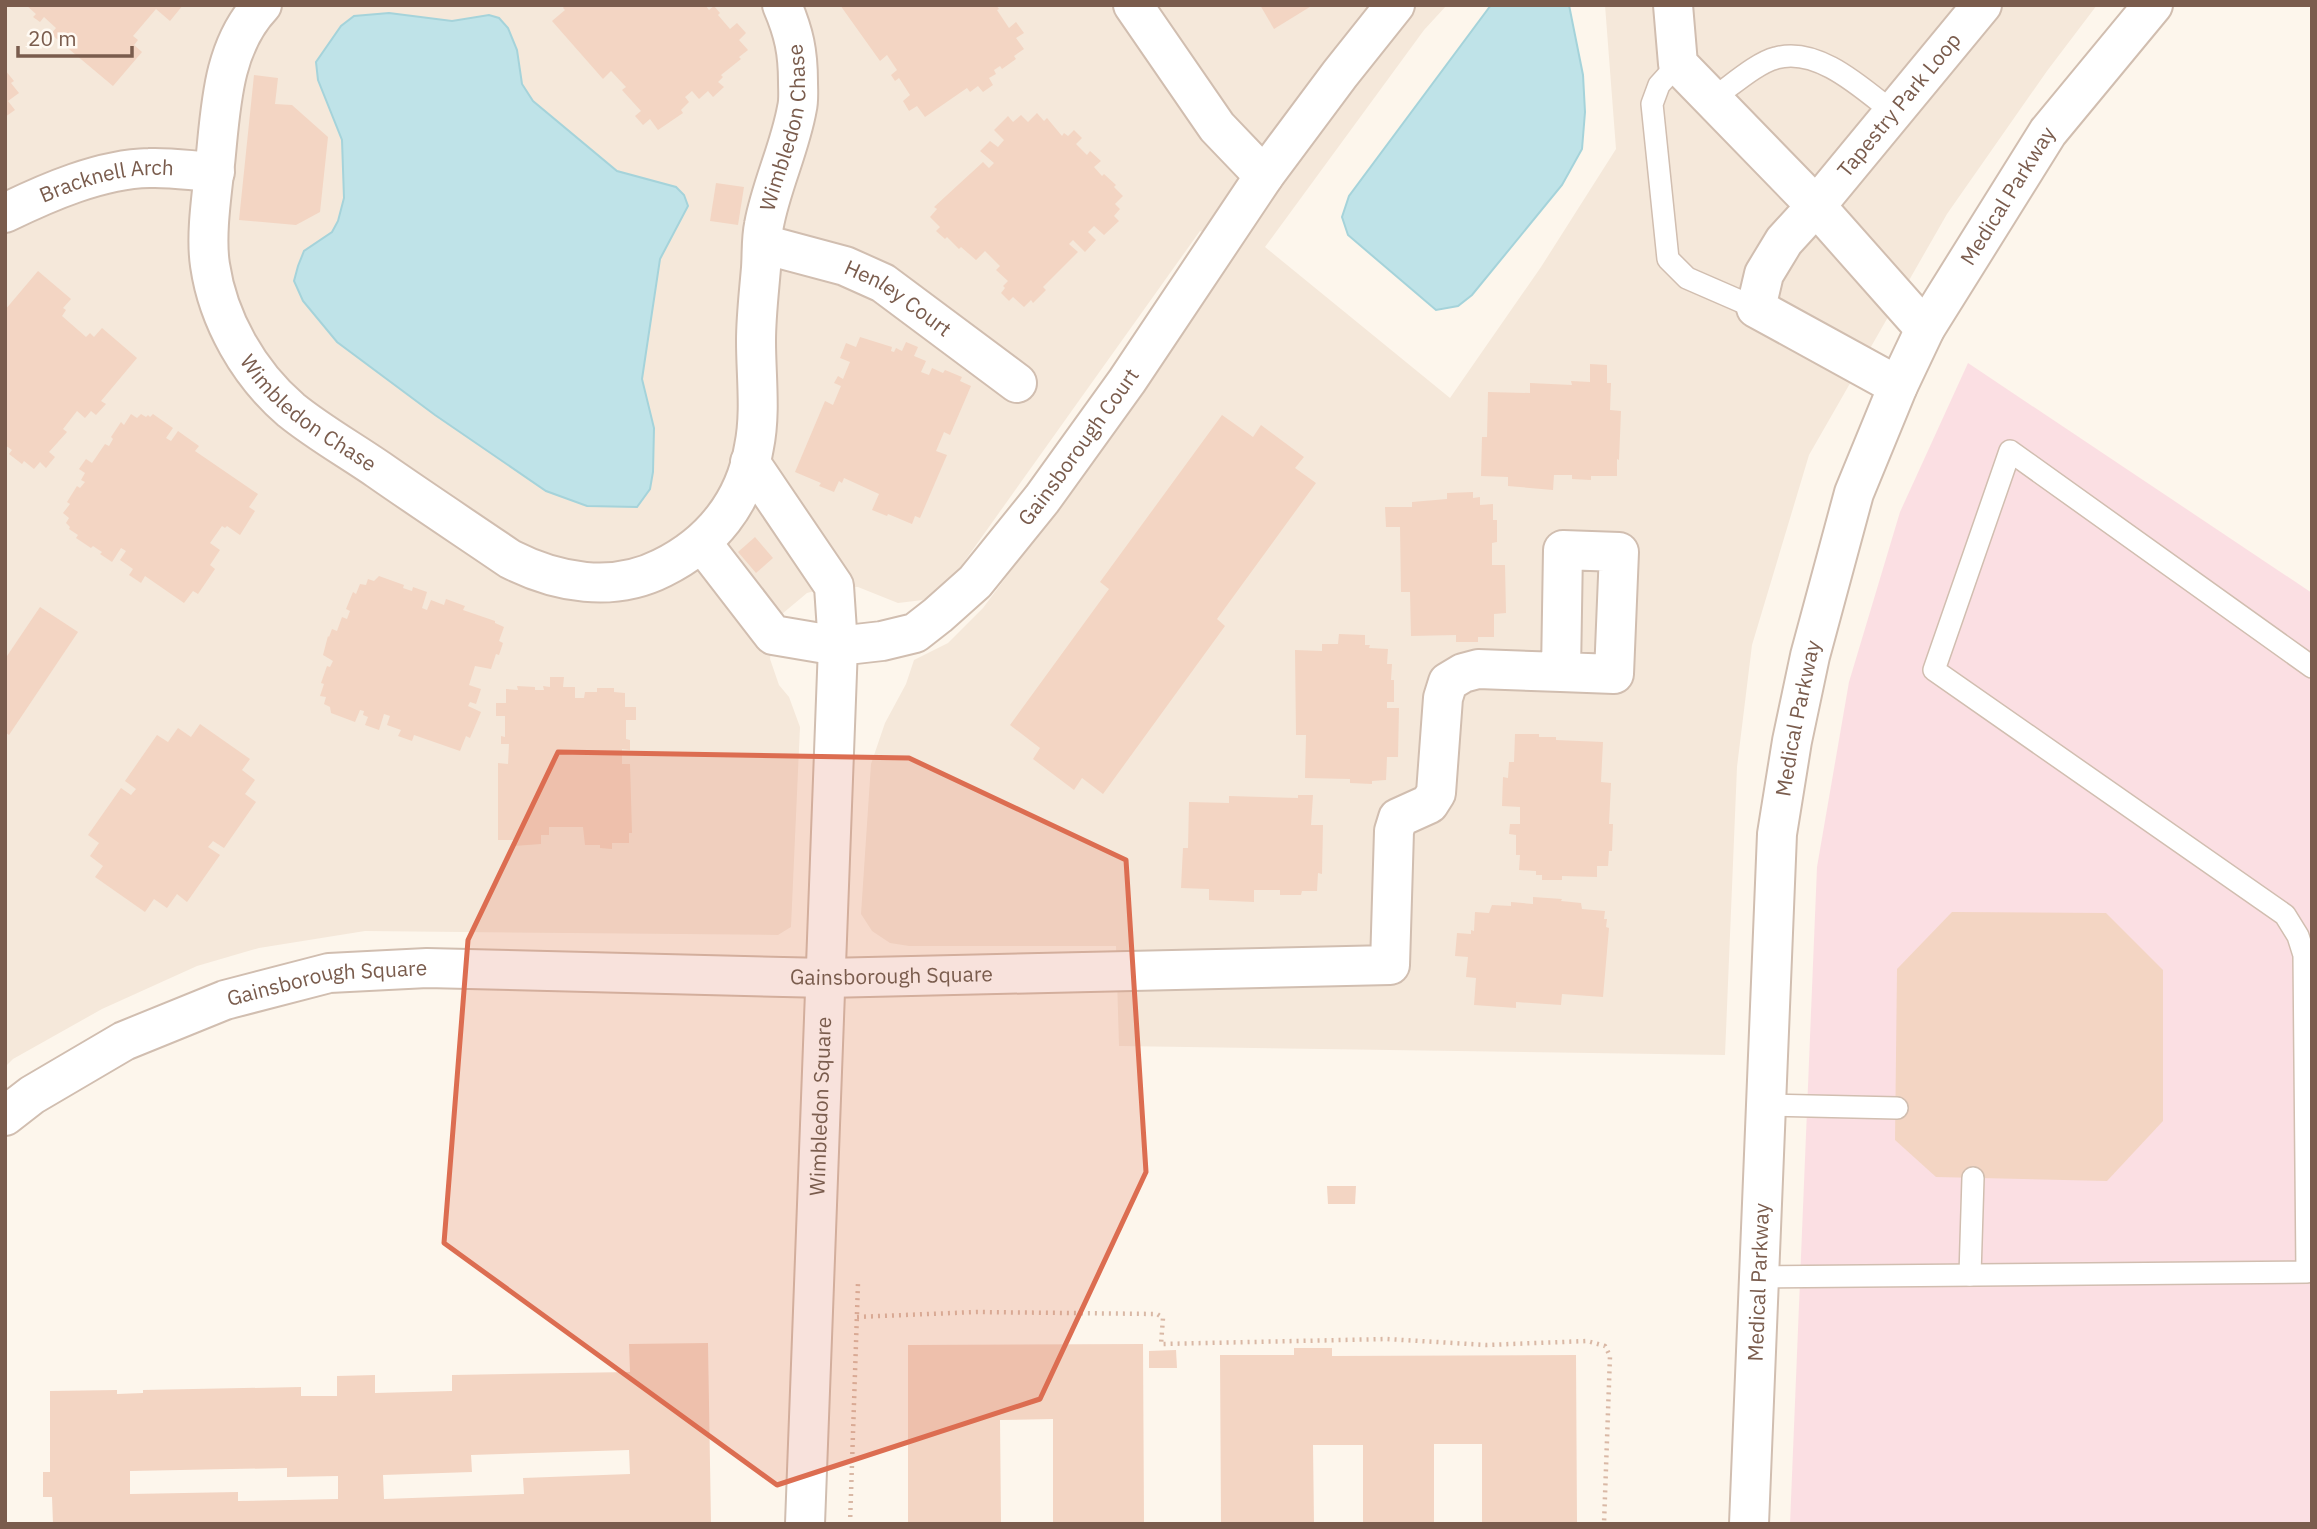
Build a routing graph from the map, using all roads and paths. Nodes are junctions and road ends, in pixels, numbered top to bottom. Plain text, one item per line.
1 (261, 5) edge
2 (782, 5) edge
3 (1133, 5) edge
4 (1395, 5) edge
5 (1673, 5) edge
6 (1982, 5) edge
7 (2153, 5) edge
8 (1678, 64) junction
9 (1712, 99) junction
10 (1894, 113) junction
11 (215, 172) junction
12 (1265, 176) junction
13 (1816, 206) junction
14 (5, 213) edge
15 (763, 244) junction
16 (1756, 308) junction
17 (1925, 329) junction
18 (1017, 383) dead end
19 (1898, 386) junction
20 (750, 463) junction
21 (702, 543) junction
22 (838, 646) junction
23 (2312, 667) edge
24 (1561, 672) dead end
25 (826, 978) junction
26 (1765, 1105) junction
27 (1897, 1108) dead end
28 (5, 1116) edge
29 (1973, 1178) dead end
30 (1970, 1275) junction
31 (1760, 1277) junction
32 (858, 1283) dead end
33 (857, 1317) junction
34 (805, 1524) edge
35 (850, 1524) edge
36 (1604, 1524) edge
37 (1749, 1524) edge

1 - 11 street, Wimbledon Chase
2 - 15 street, Wimbledon Chase
3 - 12 street
4 - 12 street, Gainsborough Court
5 - 8 street
6 - 10 street, Tapestry Park Loop
7 - 17 street, Medical Parkway
8 - 9 street
8 - 16 lane
9 - 10 lane
9 - 13 street
10 - 13 street, Tapestry Park Loop
11 - 14 street, Bracknell Arch
11 - 21 street, Wimbledon Chase
12 - 22 street, Gainsborough Court
13 - 16 street, Tapestry Park Loop
13 - 17 street
15 - 18 street, Henley Court
15 - 20 street, Wimbledon Chase
16 - 19 street
17 - 19 street, Medical Parkway
19 - 26 street, Medical Parkway
20 - 21 street, Wimbledon Chase
20 - 22 street
21 - 22 street
22 - 25 street, Wimbledon Square
23 - 30 lane
24 - 25 street, Gainsborough Square
25 - 28 street, Gainsborough Square
25 - 34 street, Wimbledon Square
26 - 27 lane
26 - 31 street, Medical Parkway
29 - 30 lane
30 - 31 lane
31 - 37 street, Medical Parkway
32 - 33 path
33 - 35 path
33 - 36 path

